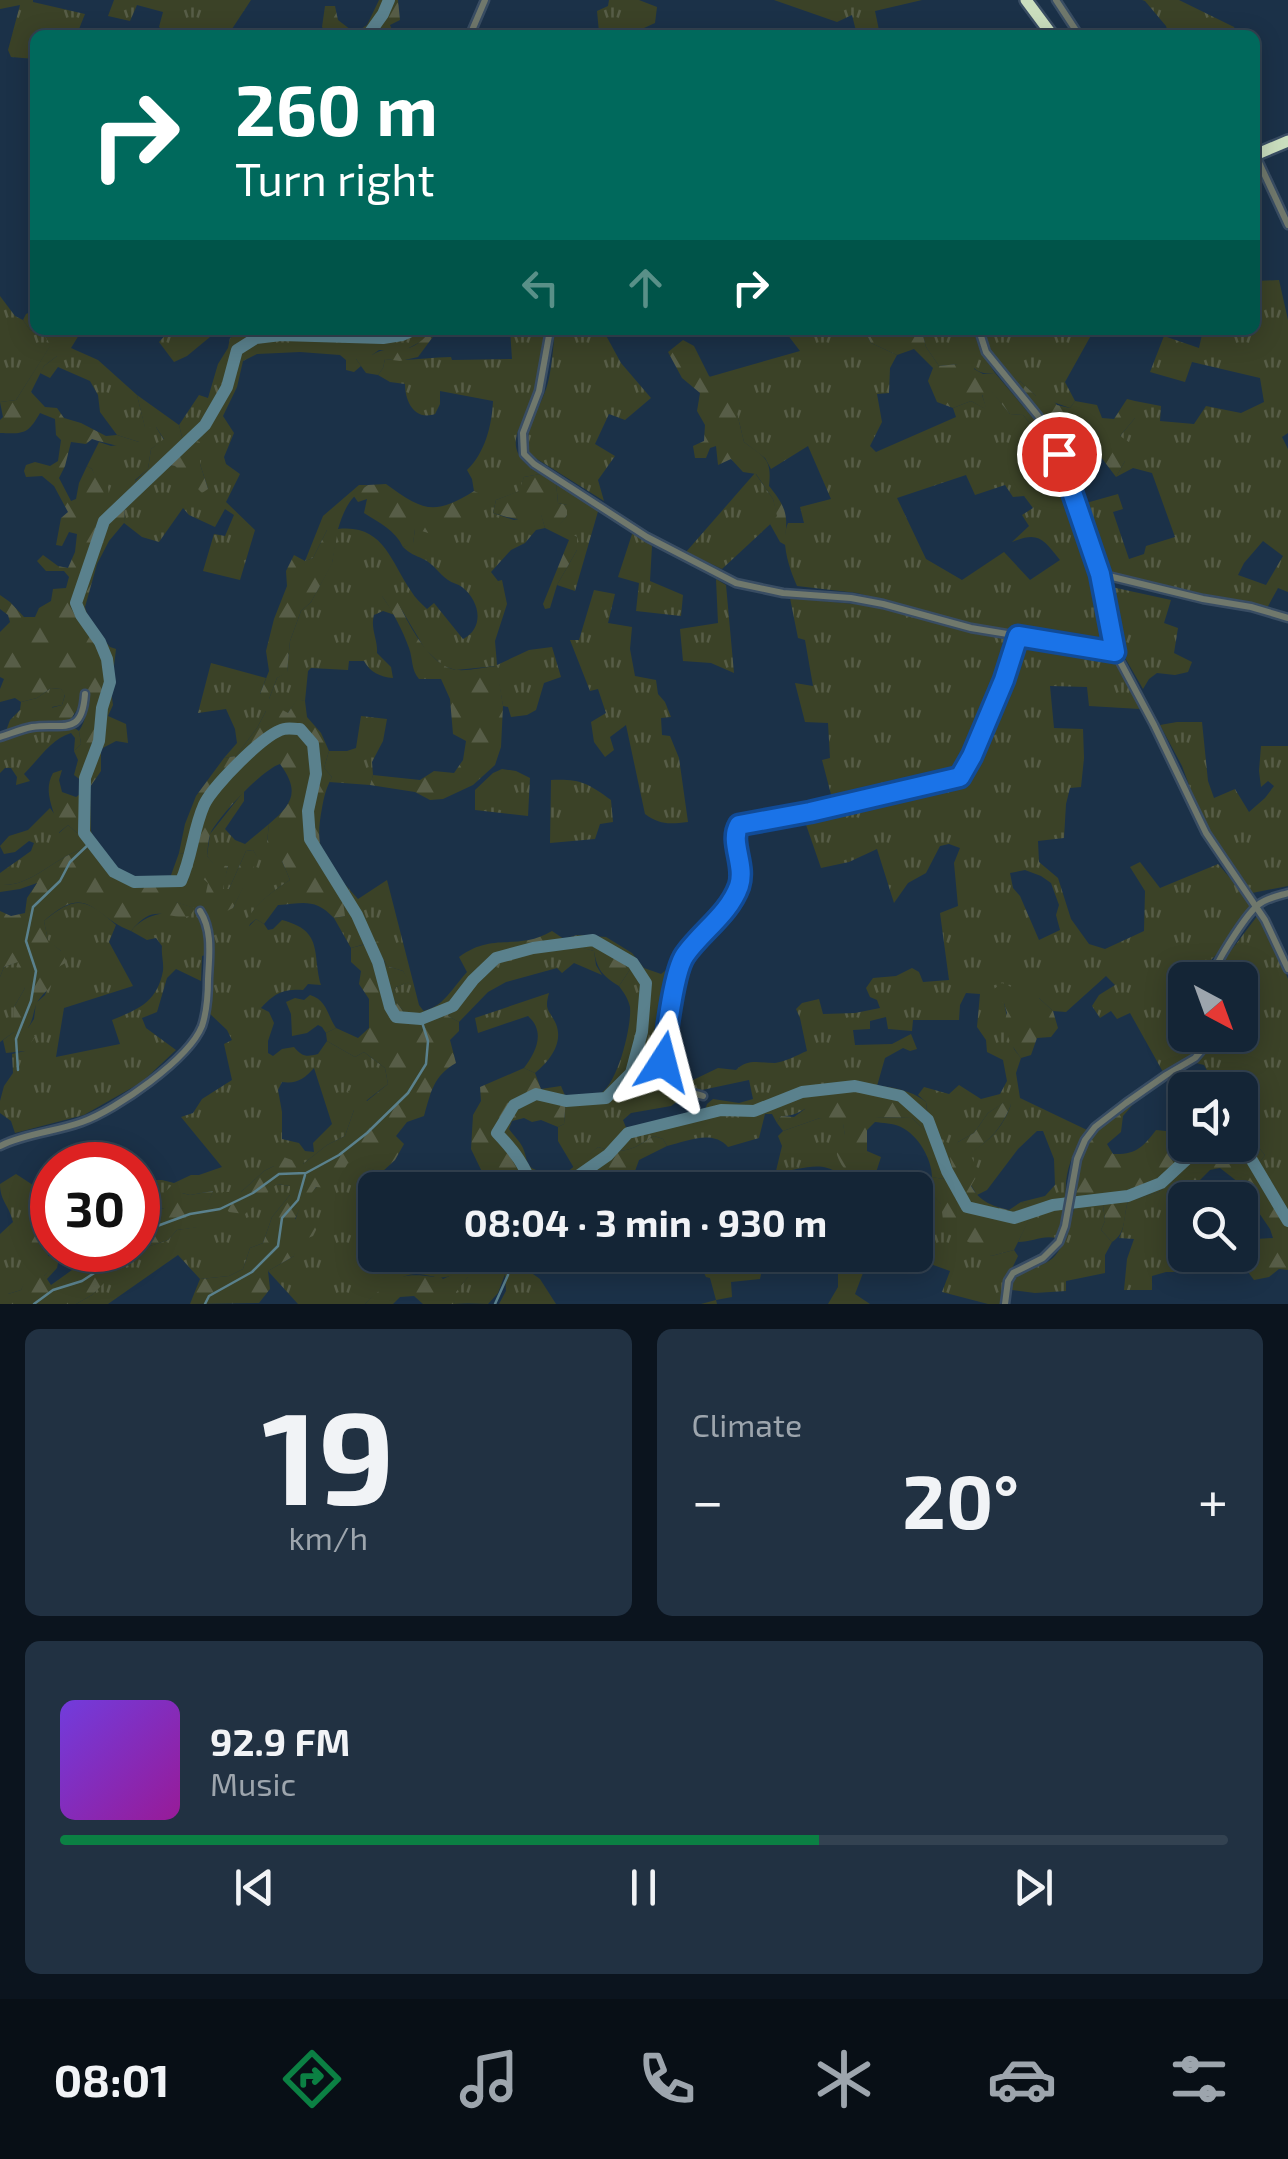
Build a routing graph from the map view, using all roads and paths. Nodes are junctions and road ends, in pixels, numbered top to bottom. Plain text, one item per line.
1 (484, 0) edge
2 (1026, 0) edge
3 (1056, 0) edge
4 (472, 30) edge
5 (1048, 30) edge
6 (1076, 30) edge
7 (1288, 141) edge
8 (1260, 153) edge
9 (1260, 164) edge
10 (1288, 225) edge
11 (549, 335) edge
12 (981, 335) edge
13 (1100, 574) junction
14 (1288, 618) edge
15 (1018, 636) junction
16 (1115, 652) junction
17 (85, 694) dead end
18 (0, 737) edge
19 (1288, 893) edge
20 (1257, 906) junction
21 (200, 911) dead end
22 (1218, 962) edge
23 (1288, 969) edge
24 (1200, 1052) edge
25 (703, 1096) dead end
26 (0, 1146) edge
27 (1005, 1304) edge

1 - 4 street
2 - 5 highway
3 - 6 street
7 - 8 highway
9 - 10 street
11 - 15 street
12 - 13 street
13 - 14 street
13 - 16 street
15 - 16 street
15 - 25 street
16 - 20 street
17 - 18 street
19 - 20 street
20 - 22 street
20 - 23 street
21 - 26 street
24 - 27 street

